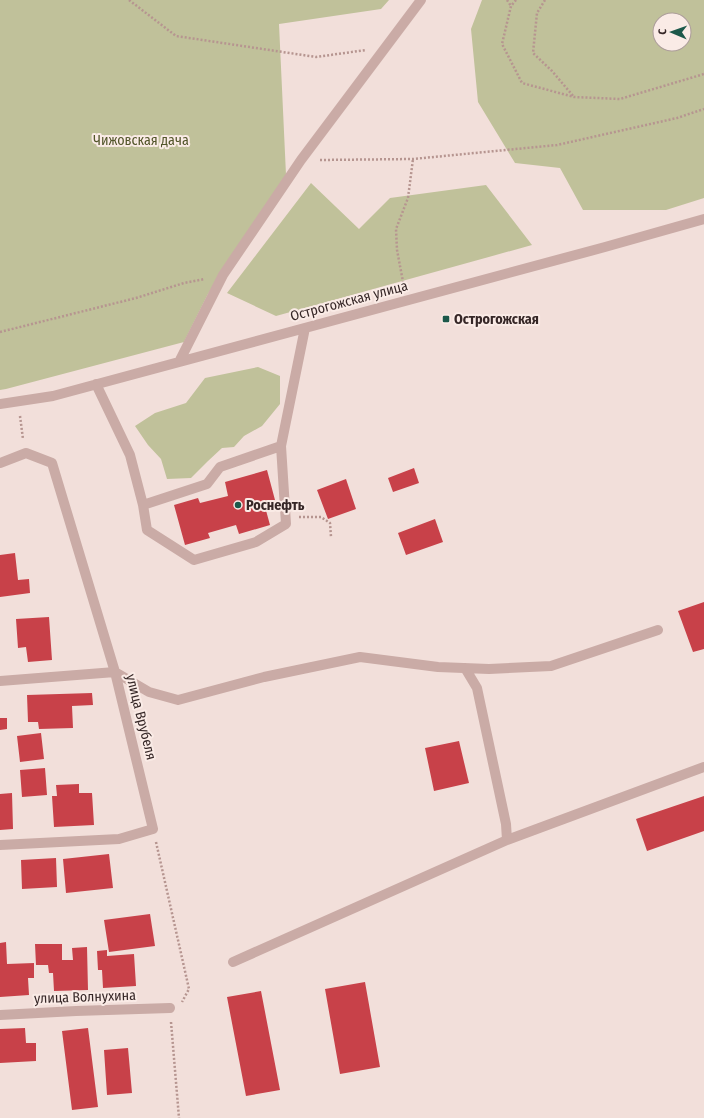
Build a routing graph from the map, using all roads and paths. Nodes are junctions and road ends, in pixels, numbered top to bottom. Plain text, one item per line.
1 (129, 0) edge
2 (421, 0) edge
3 (507, 0) edge
4 (516, 0) edge
5 (545, 0) edge
6 (512, 6) junction
7 (386, 47) junction
8 (704, 74) edge
9 (574, 97) junction
10 (704, 109) edge
11 (413, 159) junction
12 (301, 160) junction
13 (704, 219) edge
14 (223, 275) junction
15 (406, 300) junction
16 (305, 328) junction
17 (0, 332) edge
18 (179, 362) junction
19 (96, 384) junction
20 (17, 402) junction
21 (0, 404) edge
22 (281, 446) junction
23 (26, 453) junction
24 (0, 463) edge
25 (143, 505) junction
26 (286, 516) junction
27 (331, 537) dead end
28 (658, 630) dead end
29 (465, 668) junction
30 (116, 672) junction
31 (0, 681) edge
32 (704, 767) edge
33 (154, 829) junction
34 (507, 840) junction
35 (0, 845) edge
36 (233, 962) dead end
37 (170, 1008) junction
38 (0, 1016) edge
39 (179, 1118) edge

1 - 7 path
2 - 7 street
3 - 6 path
4 - 6 path
5 - 9 path
6 - 9 path
7 - 12 street
8 - 9 path
10 - 11 path
11 - 12 path
11 - 15 path
12 - 14 street
13 - 15 street, Острогожская улица
14 - 17 path
14 - 18 street
15 - 16 street, Острогожская улица
16 - 18 street, Острогожская улица
16 - 22 street
18 - 19 street, Острогожская улица
19 - 20 street, Острогожская улица
19 - 25 street
20 - 21 street, Острогожская улица
20 - 23 path
22 - 25 street
22 - 26 street
23 - 24 street
23 - 30 street, улица Врубеля
25 - 26 street
26 - 27 path
28 - 29 street
29 - 30 street
29 - 34 street
30 - 31 street
30 - 33 street, улица Врубеля
32 - 34 street
33 - 35 street
33 - 37 path
34 - 36 street
37 - 38 street, улица Волнухина
37 - 39 path

